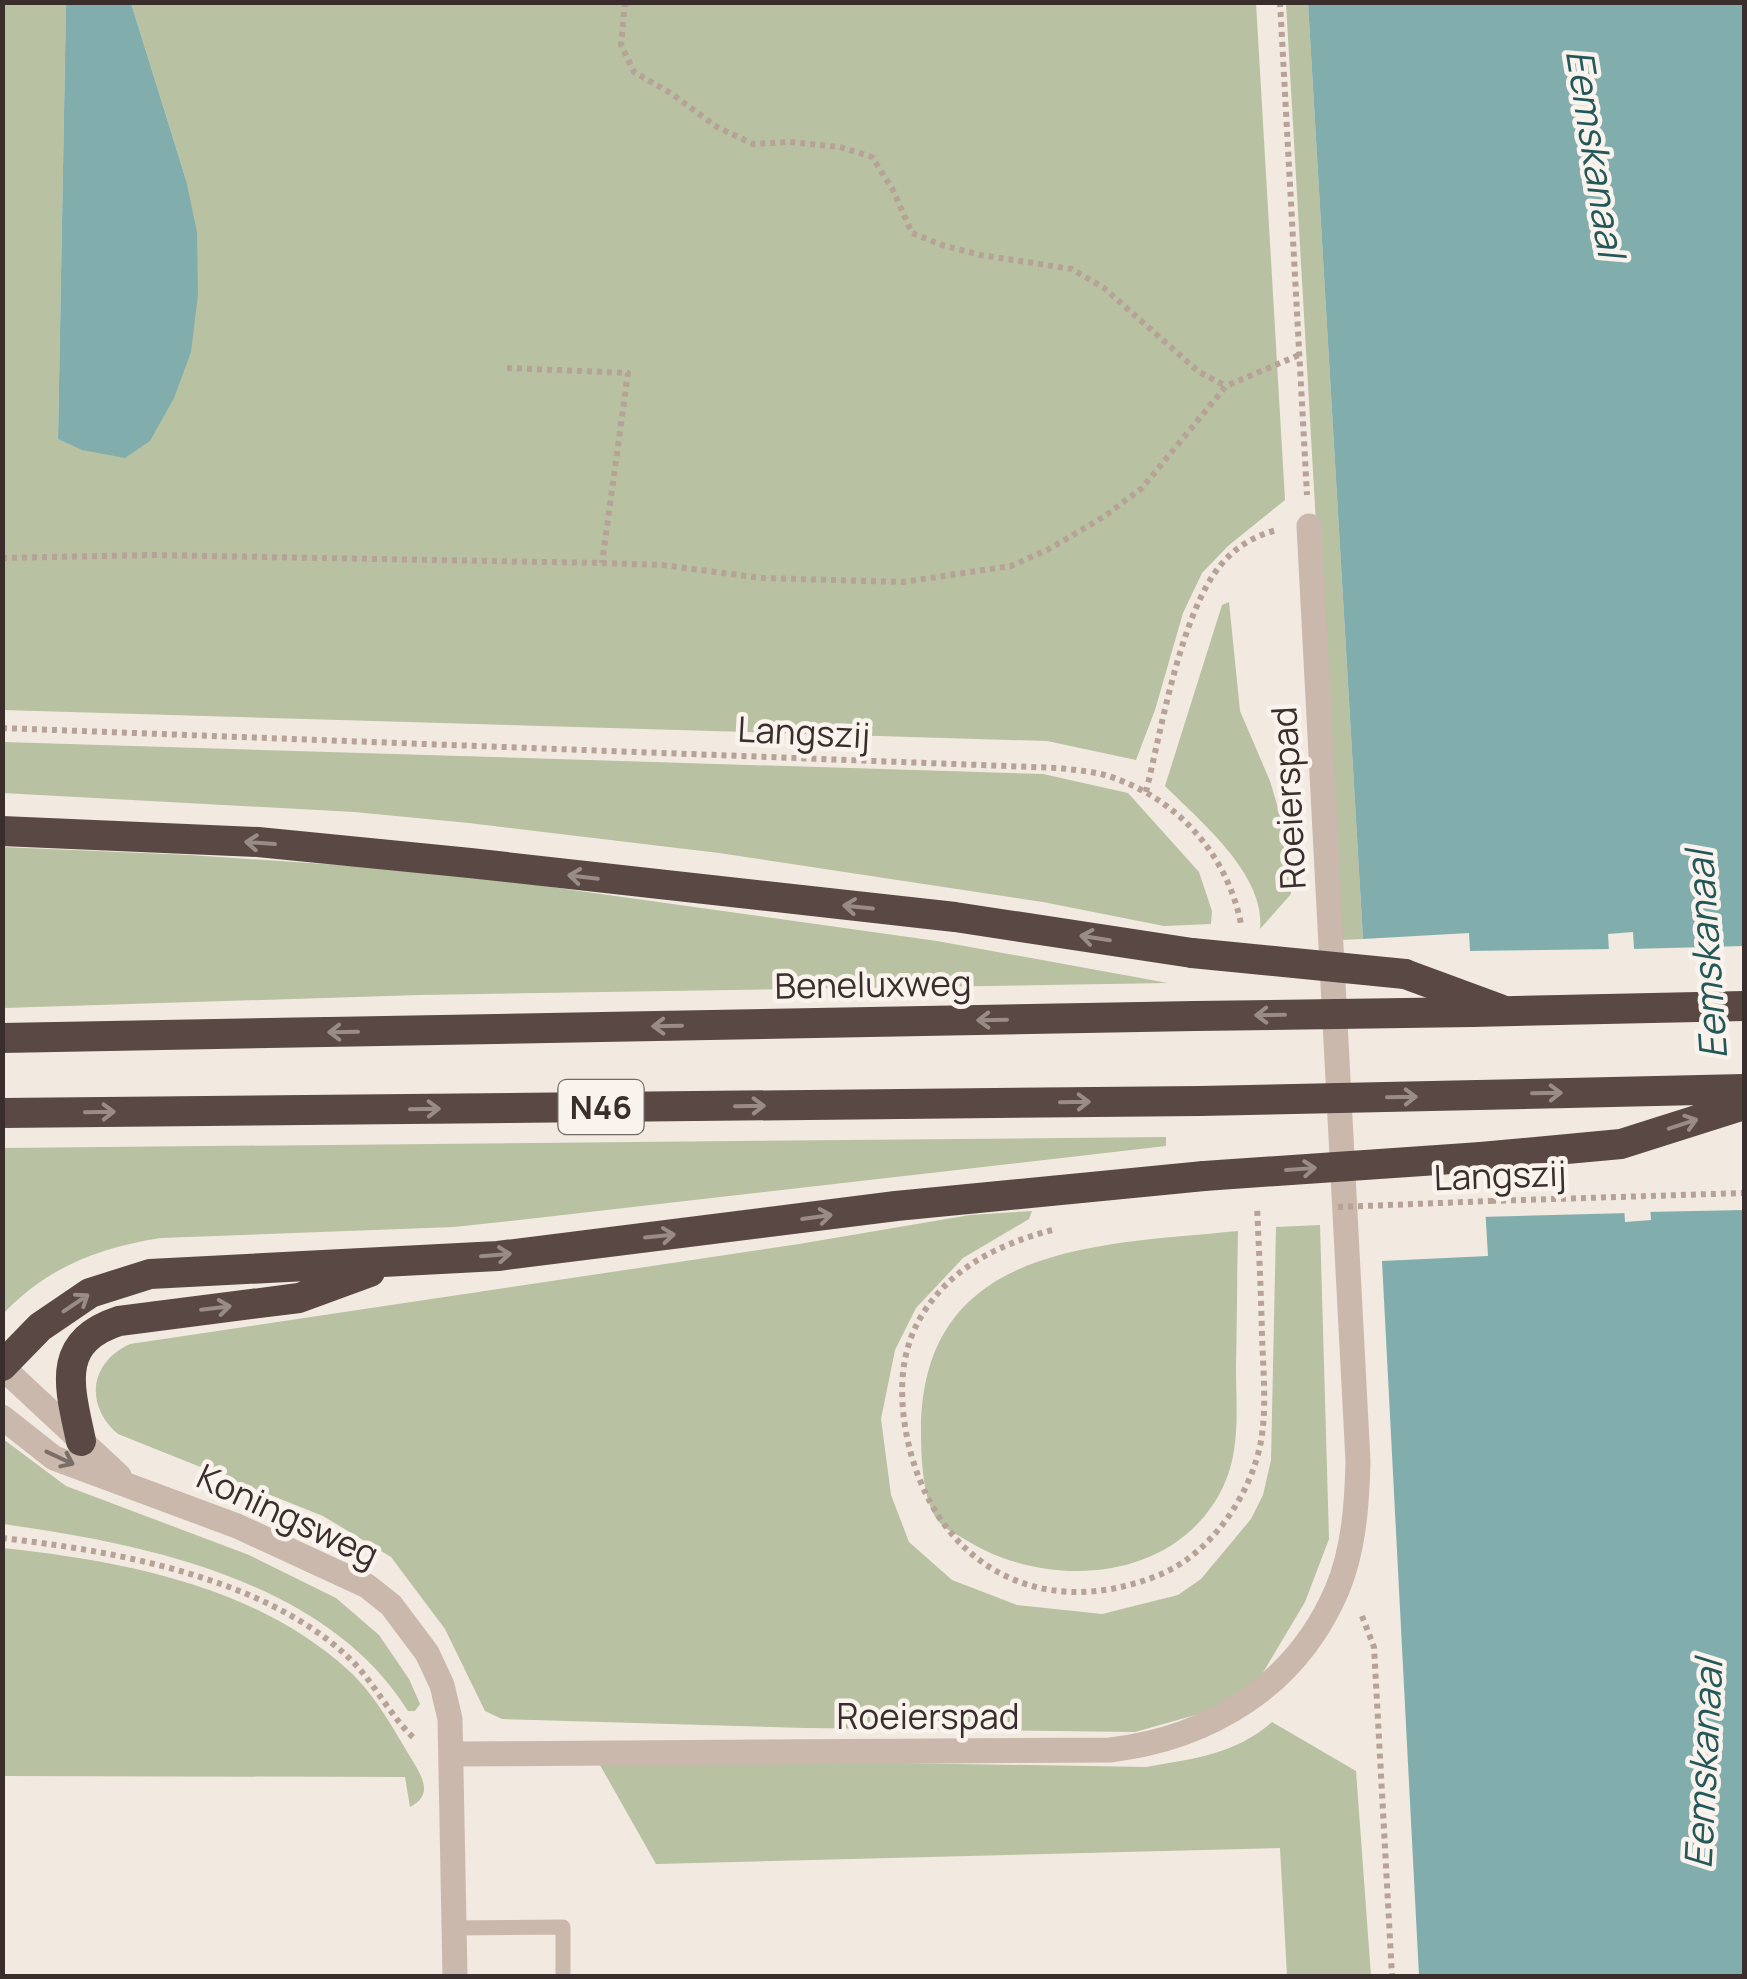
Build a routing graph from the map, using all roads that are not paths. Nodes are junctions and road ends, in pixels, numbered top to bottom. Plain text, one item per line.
1 (1309, 526) road end
2 (2, 831) edge
3 (1744, 1006) edge
4 (1508, 1012) junction
5 (2, 1038) edge
6 (1744, 1088) edge
7 (1744, 1104) edge
8 (2, 1113) edge
9 (399, 1261) junction
10 (2, 1366) edge
11 (2, 1417) edge
12 (81, 1440) junction
13 (127, 1482) junction
14 (452, 1754) junction
15 (454, 1928) junction
16 (455, 1976) edge
17 (563, 1976) edge

1 - 14 street, Roeierspad
4 -> 2 highway, N46, bridge
3 - 4 highway, Beneluxweg / N46
4 -> 5 highway, Beneluxweg / N46, bridge
8 -> 6 highway, N46, bridge
9 -> 7 highway, bridge
10 -> 9 highway
12 -> 9 highway
10 - 12 street, Koningsweg
11 -> 13 street, Koningsweg
12 - 13 street, Koningsweg
13 - 14 street, Koningsweg
14 - 15 street, Koningsweg
15 - 16 street, Koningsweg
15 - 17 lane

